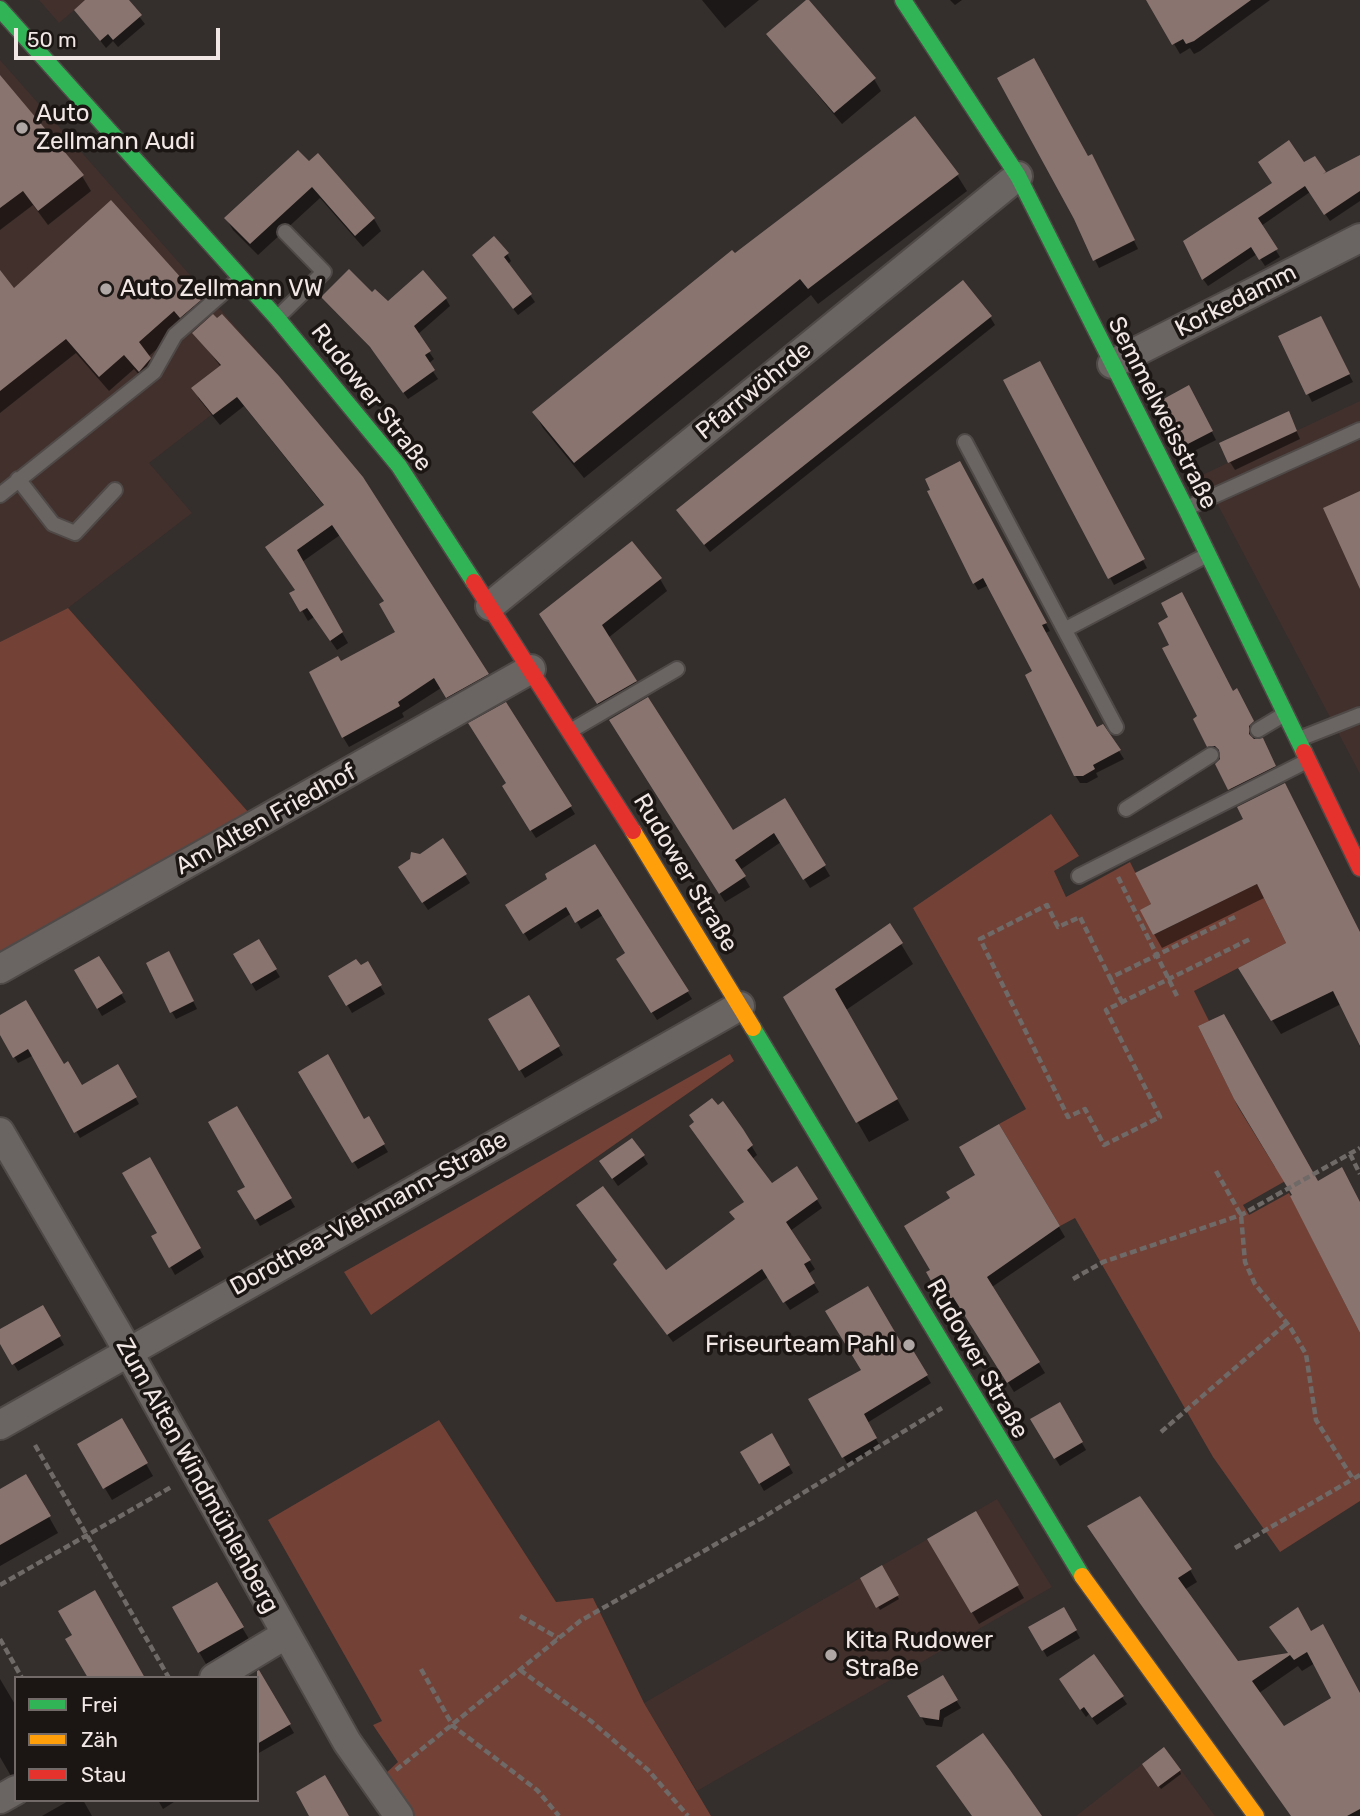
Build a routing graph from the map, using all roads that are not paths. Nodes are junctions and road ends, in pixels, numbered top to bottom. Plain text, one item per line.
1 (903, 0) edge
2 (3, 17) edge
3 (1018, 176) junction
4 (285, 232) dead end
5 (1360, 238) edge
6 (241, 277) junction
7 (277, 318) junction
8 (1112, 364) junction
9 (1360, 429) edge
10 (965, 442) dead end
11 (18, 479) junction
12 (115, 490) dead end
13 (0, 495) edge
14 (1186, 509) junction
15 (1207, 555) junction
16 (490, 606) junction
17 (1066, 629) junction
18 (531, 669) junction
19 (677, 669) dead end
20 (1284, 714) junction
21 (1360, 715) edge
22 (1116, 727) dead end
23 (1258, 730) dead end
24 (571, 731) junction
25 (1297, 740) junction
26 (1211, 755) dead end
27 (1308, 761) junction
28 (1126, 809) dead end
29 (1359, 862) edge
30 (1079, 876) dead end
31 (0, 969) edge
32 (740, 1006) junction
33 (0, 1132) edge
34 (128, 1351) junction
35 (0, 1425) edge
36 (285, 1635) junction
37 (217, 1676) edge
38 (399, 1816) edge
39 (1256, 1816) edge

1 - 3 street, Semmelweisstraße
2 - 6 street, Rudower Straße
3 - 8 street, Semmelweisstraße
3 - 16 street, Pfarrwöhrde
4 - 7 lane
5 - 8 street, Korkedamm
6 - 7 street, Rudower Straße
6 - 11 lane
7 - 16 street, Rudower Straße
8 - 14 street, Semmelweisstraße
9 - 14 lane
10 - 17 lane
11 - 12 lane
11 - 13 lane
14 - 15 street, Semmelweisstraße
15 - 17 lane
15 - 20 street, Semmelweisstraße
16 - 18 street, Rudower Straße
17 - 22 lane
18 - 24 street, Rudower Straße
18 - 31 street, Am Alten Friedhof
19 - 24 lane
20 - 23 lane
20 - 25 street, Semmelweisstraße
21 - 25 lane
24 - 32 street, Rudower Straße
25 - 27 street, Semmelweisstraße
26 - 28 lane
27 - 29 street, Semmelweisstraße
27 - 30 lane
32 - 34 street, Dorothea-Viehmann-Straße
32 - 39 street, Rudower Straße
33 - 34 street, Zum Alten Windmühlenberg
34 - 35 street, Dorothea-Viehmann-Straße
34 - 36 street, Zum Alten Windmühlenberg
36 - 37 street
36 - 38 street, Zum Alten Windmühlenberg

